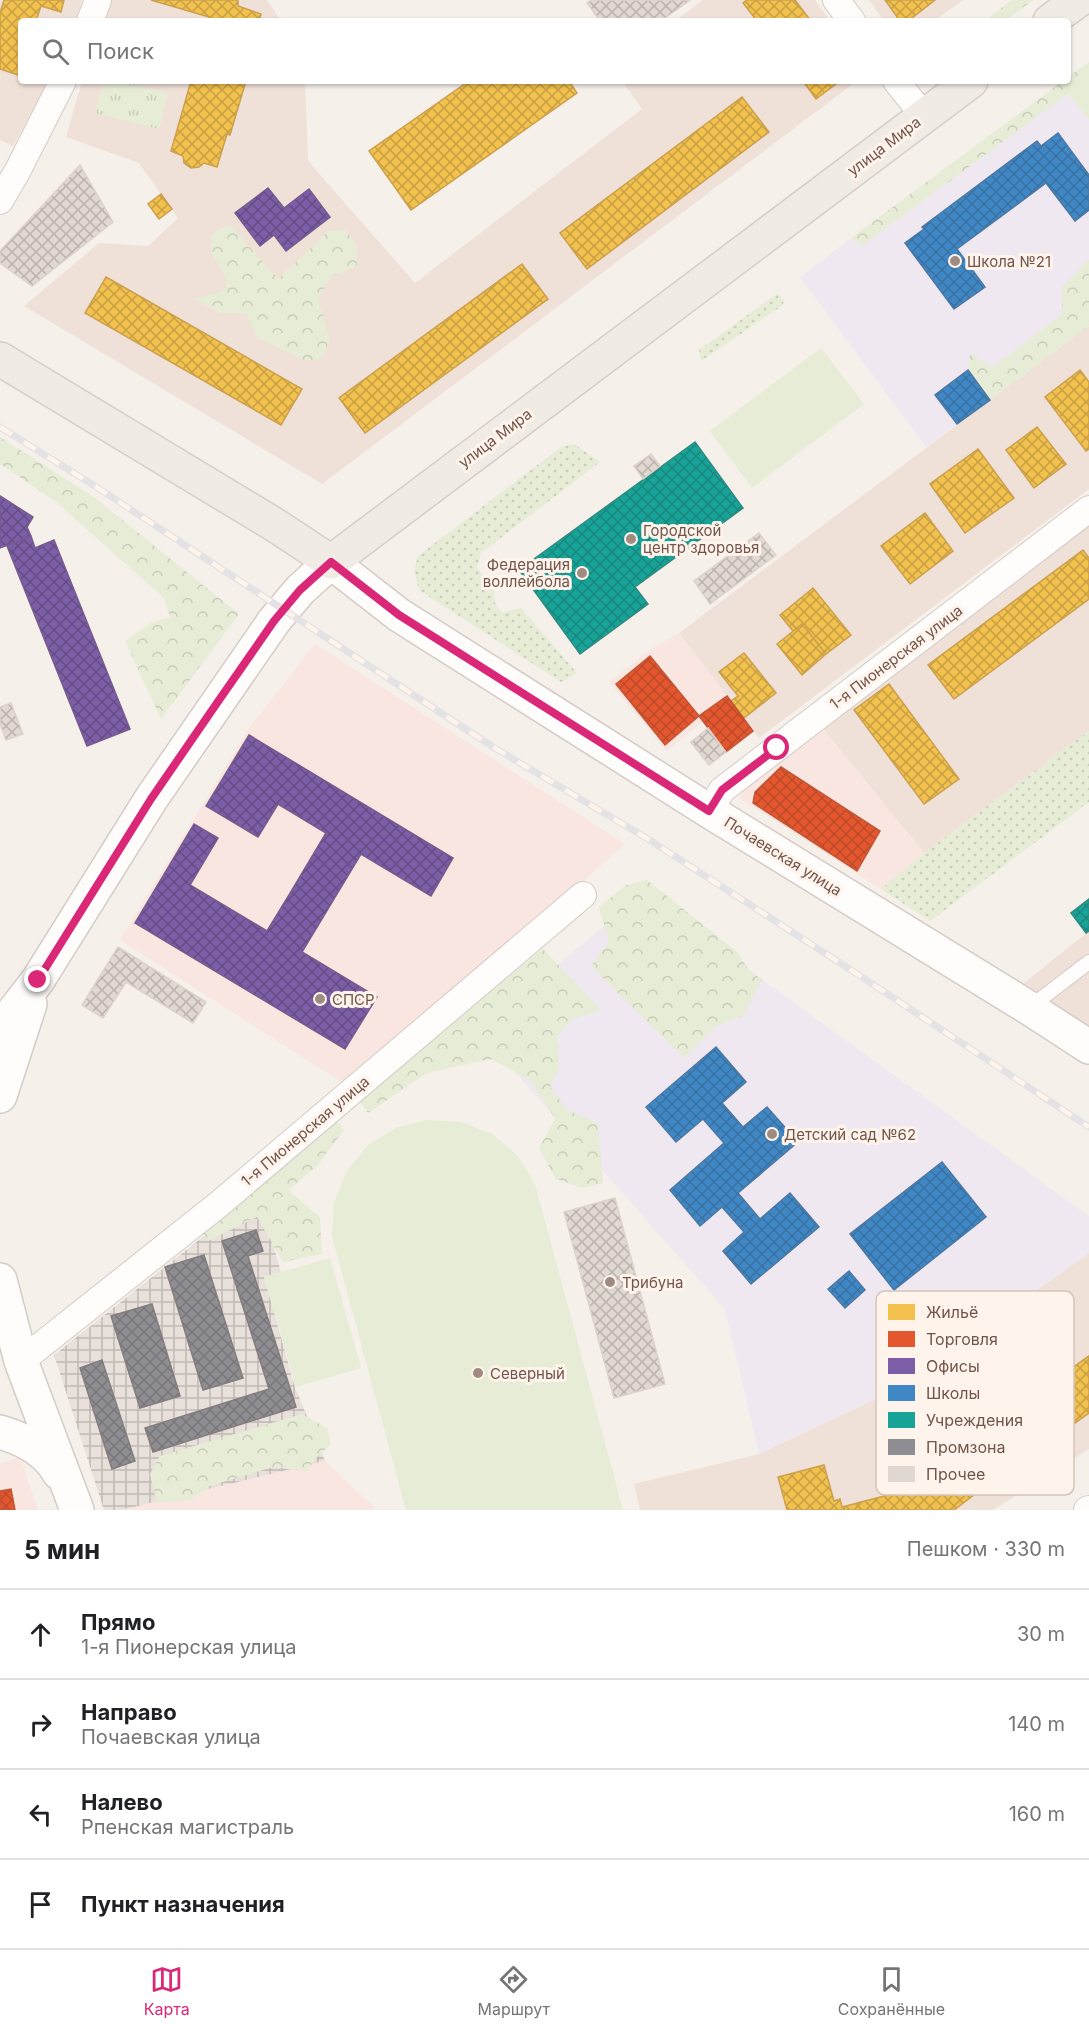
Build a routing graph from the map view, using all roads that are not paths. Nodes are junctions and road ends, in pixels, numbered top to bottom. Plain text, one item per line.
1 (98, 0) edge
2 (836, 0) edge
3 (1078, 0) edge
4 (91, 18) edge
5 (850, 18) edge
6 (1054, 18) edge
7 (61, 84) edge
8 (898, 84) edge
9 (967, 84) edge
10 (924, 116) junction
11 (0, 201) edge
12 (0, 358) edge
13 (1089, 509) edge
14 (331, 562) junction
15 (709, 811) junction
16 (583, 895) dead end
17 (1089, 962) edge
18 (38, 980) junction
19 (1029, 1008) junction
20 (0, 1029) edge
21 (1089, 1047) edge
22 (0, 1096) edge
23 (0, 1280) edge
24 (21, 1361) junction
25 (0, 1432) edge
26 (74, 1503) edge

1 - 4 street
2 - 5 street
3 - 6 main road
7 - 11 street
8 - 10 street
9 - 10 main road, улица Мира
10 - 14 main road, улица Мира
12 - 14 main road
13 - 15 street, 1-я Пионерская улица
14 - 15 main road, Почаевская улица
14 - 18 main road
15 - 19 main road, Почаевская улица
16 - 24 street, 1-я Пионерская улица
17 - 19 lane
18 - 20 main road
18 - 22 main road
19 - 21 main road, Почаевская улица
23 - 24 main road
24 - 26 main road
25 - 26 main road

